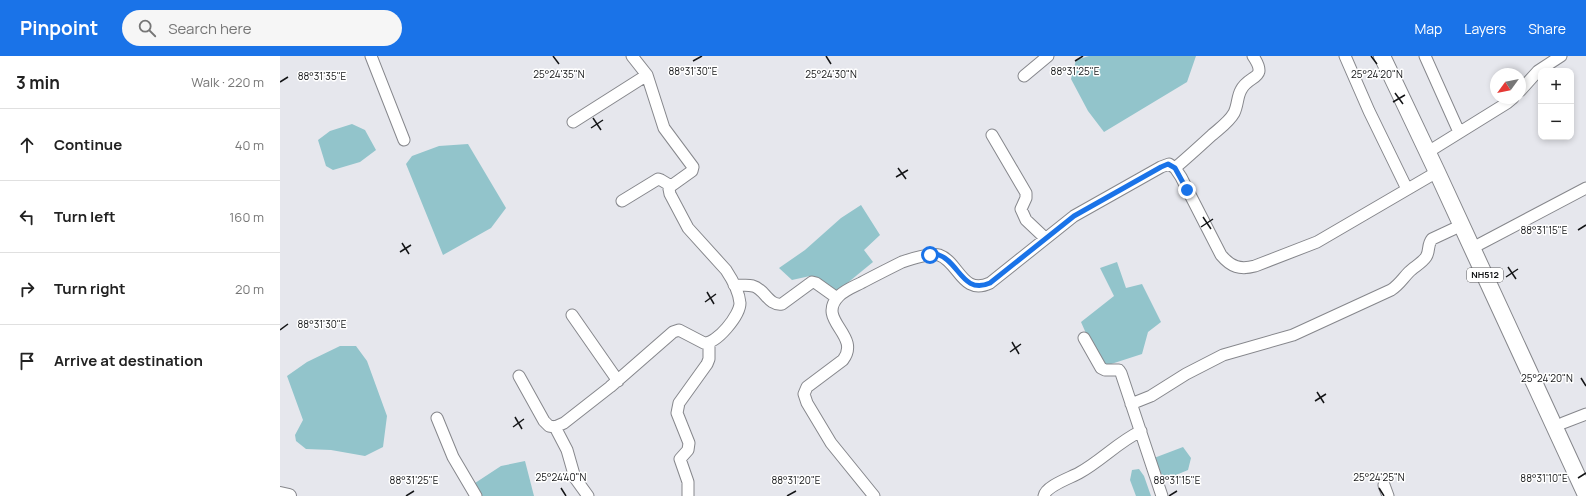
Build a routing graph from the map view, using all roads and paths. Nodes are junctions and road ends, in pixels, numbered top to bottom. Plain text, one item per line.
1 (371, 56) edge
2 (632, 56) edge
3 (1048, 56) edge
4 (1253, 56) edge
5 (1345, 56) edge
6 (1382, 56) edge
7 (1390, 56) edge
8 (1425, 56) edge
9 (1561, 56) edge
10 (647, 75) junction
11 (1024, 76) dead end
12 (1526, 84) edge
13 (1505, 104) edge
14 (573, 122) dead end
15 (1459, 132) junction
16 (992, 135) dead end
17 (404, 140) dead end
18 (1431, 151) junction
19 (1175, 168) junction
20 (1437, 172) junction
21 (671, 186) junction
22 (1586, 188) edge
23 (1408, 189) junction
24 (622, 201) dead end
25 (1462, 225) junction
26 (1045, 238) junction
27 (1478, 245) junction
28 (734, 285) junction
29 (837, 298) junction
30 (572, 315) dead end
31 (1084, 338) dead end
32 (709, 343) junction
33 (518, 376) dead end
34 (618, 381) junction
35 (1131, 404) junction
36 (1586, 414) edge
37 (437, 418) dead end
38 (1563, 423) junction
39 (555, 427) junction
40 (1141, 431) junction
41 (1586, 473) edge
42 (1384, 485) dead end
43 (280, 494) edge
44 (1586, 495) edge
45 (289, 496) edge
46 (476, 496) edge
47 (588, 496) edge
48 (688, 496) edge
49 (874, 496) edge
50 (1044, 496) edge
51 (1162, 496) edge
52 (1388, 496) edge

1 - 17 street
2 - 10 street
3 - 11 street
4 - 19 street
5 - 23 street
6 - 18 highway, NH512
7 - 18 highway, NH512
8 - 15 street
9 - 12 street
10 - 14 street
10 - 21 street
13 - 15 street
15 - 18 street
16 - 26 street
18 - 20 highway, NH512
18 - 27 highway, NH512
19 - 23 street
19 - 26 street
20 - 23 street
20 - 25 highway, NH512
21 - 24 street
21 - 28 street
22 - 27 street
25 - 35 street
25 - 44 highway, NH512
26 - 29 street
27 - 38 highway, NH512
28 - 29 street
28 - 32 street
29 - 49 street
30 - 34 street
31 - 35 street
32 - 34 street
32 - 48 street
33 - 39 street
34 - 39 street
35 - 40 street
36 - 38 street
37 - 46 street
38 - 41 highway, NH512
39 - 47 street
40 - 50 street
40 - 51 street
42 - 52 street
43 - 45 main road

